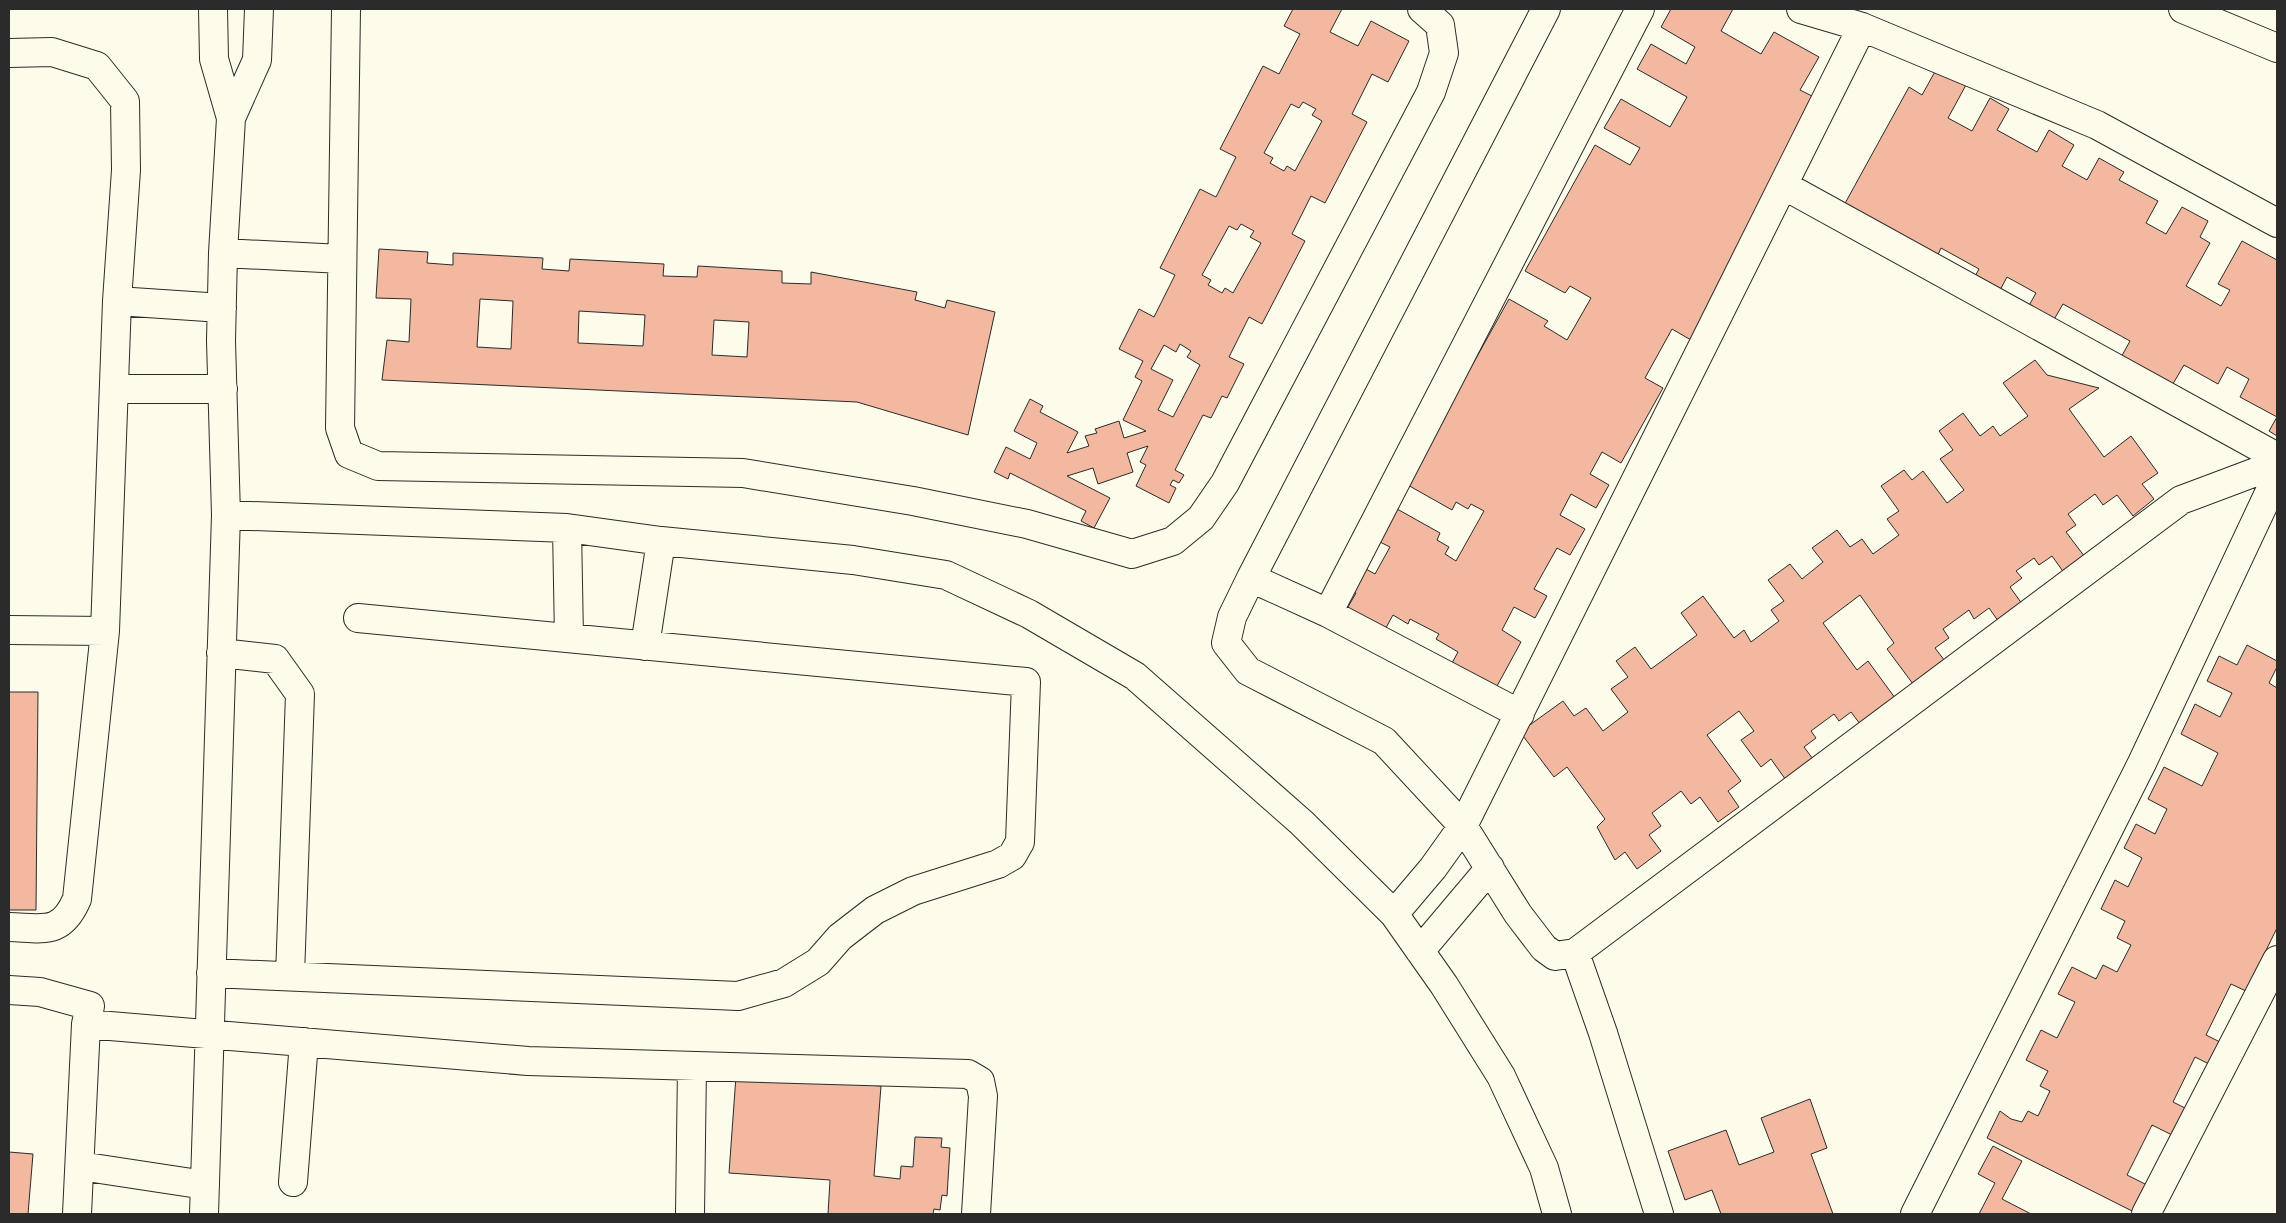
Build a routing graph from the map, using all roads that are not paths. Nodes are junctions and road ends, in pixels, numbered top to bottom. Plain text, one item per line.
1 (213, 9) edge
2 (259, 9) edge
3 (346, 9) edge
4 (1422, 9) edge
5 (1546, 9) edge
6 (1640, 9) edge
7 (1801, 9) edge
8 (2183, 9) edge
9 (2234, 18) edge
10 (1862, 27) junction
11 (2277, 48) edge
12 (9, 53) edge
13 (231, 118) junction
14 (1783, 185) junction
15 (2277, 223) edge
16 (223, 253) junction
17 (342, 259) junction
18 (117, 301) junction
19 (222, 308) junction
20 (114, 389) junction
21 (222, 390) junction
22 (2277, 457) edge
23 (2277, 464) edge
24 (2277, 476) edge
25 (226, 514) junction
26 (567, 528) junction
27 (661, 541) junction
28 (1251, 578) junction
29 (1328, 613) junction
30 (358, 618) dead end
31 (9, 630) edge
32 (105, 631) junction
33 (570, 638) junction
34 (645, 646) junction
35 (222, 653) junction
36 (1520, 714) junction
37 (1463, 826) junction
38 (1490, 868) junction
39 (1394, 914) junction
40 (9, 926) edge
41 (1420, 951) junction
42 (1575, 952) junction
43 (2277, 960) edge
44 (211, 973) junction
45 (290, 976) junction
46 (9, 990) edge
47 (86, 1024) junction
48 (209, 1034) junction
49 (304, 1042) junction
50 (692, 1066) junction
51 (80, 1166) junction
52 (293, 1182) dead end
53 (205, 1185) junction
54 (77, 1214) edge
55 (204, 1214) edge
56 (690, 1214) edge
57 (976, 1214) edge
58 (1556, 1214) edge
59 (1659, 1214) edge
60 (1915, 1214) edge
61 (2146, 1214) edge

1 - 13 street
2 - 13 street
3 - 17 street
4 - 17 street
5 - 28 street
6 - 29 street
7 - 10 street
8 - 9 street
9 - 11 street
10 - 14 street
10 - 15 street
12 - 18 street
13 - 16 street
14 - 22 street
14 - 36 street
16 - 17 street
16 - 19 street
18 - 19 street
18 - 20 street
19 - 21 street
20 - 21 street
20 - 32 street
21 - 25 street
23 - 42 street
24 - 60 street
25 - 26 street
25 - 35 street
26 - 27 street
26 - 33 street
27 - 34 street
27 - 39 street
28 - 29 street
28 - 37 street
29 - 36 street
30 - 33 street
31 - 32 street
32 - 40 street
33 - 34 street
34 - 45 street
35 - 44 street
35 - 45 street
36 - 37 street
37 - 38 street
37 - 39 street
38 - 41 street
38 - 42 street
39 - 41 street
41 - 58 street
42 - 59 street
43 - 61 street
44 - 45 street
44 - 48 street
46 - 47 street
47 - 48 street
47 - 51 street
48 - 49 street
48 - 53 street
49 - 50 street
49 - 52 street
50 - 56 street
50 - 57 street
51 - 53 street
51 - 54 street
53 - 55 street

